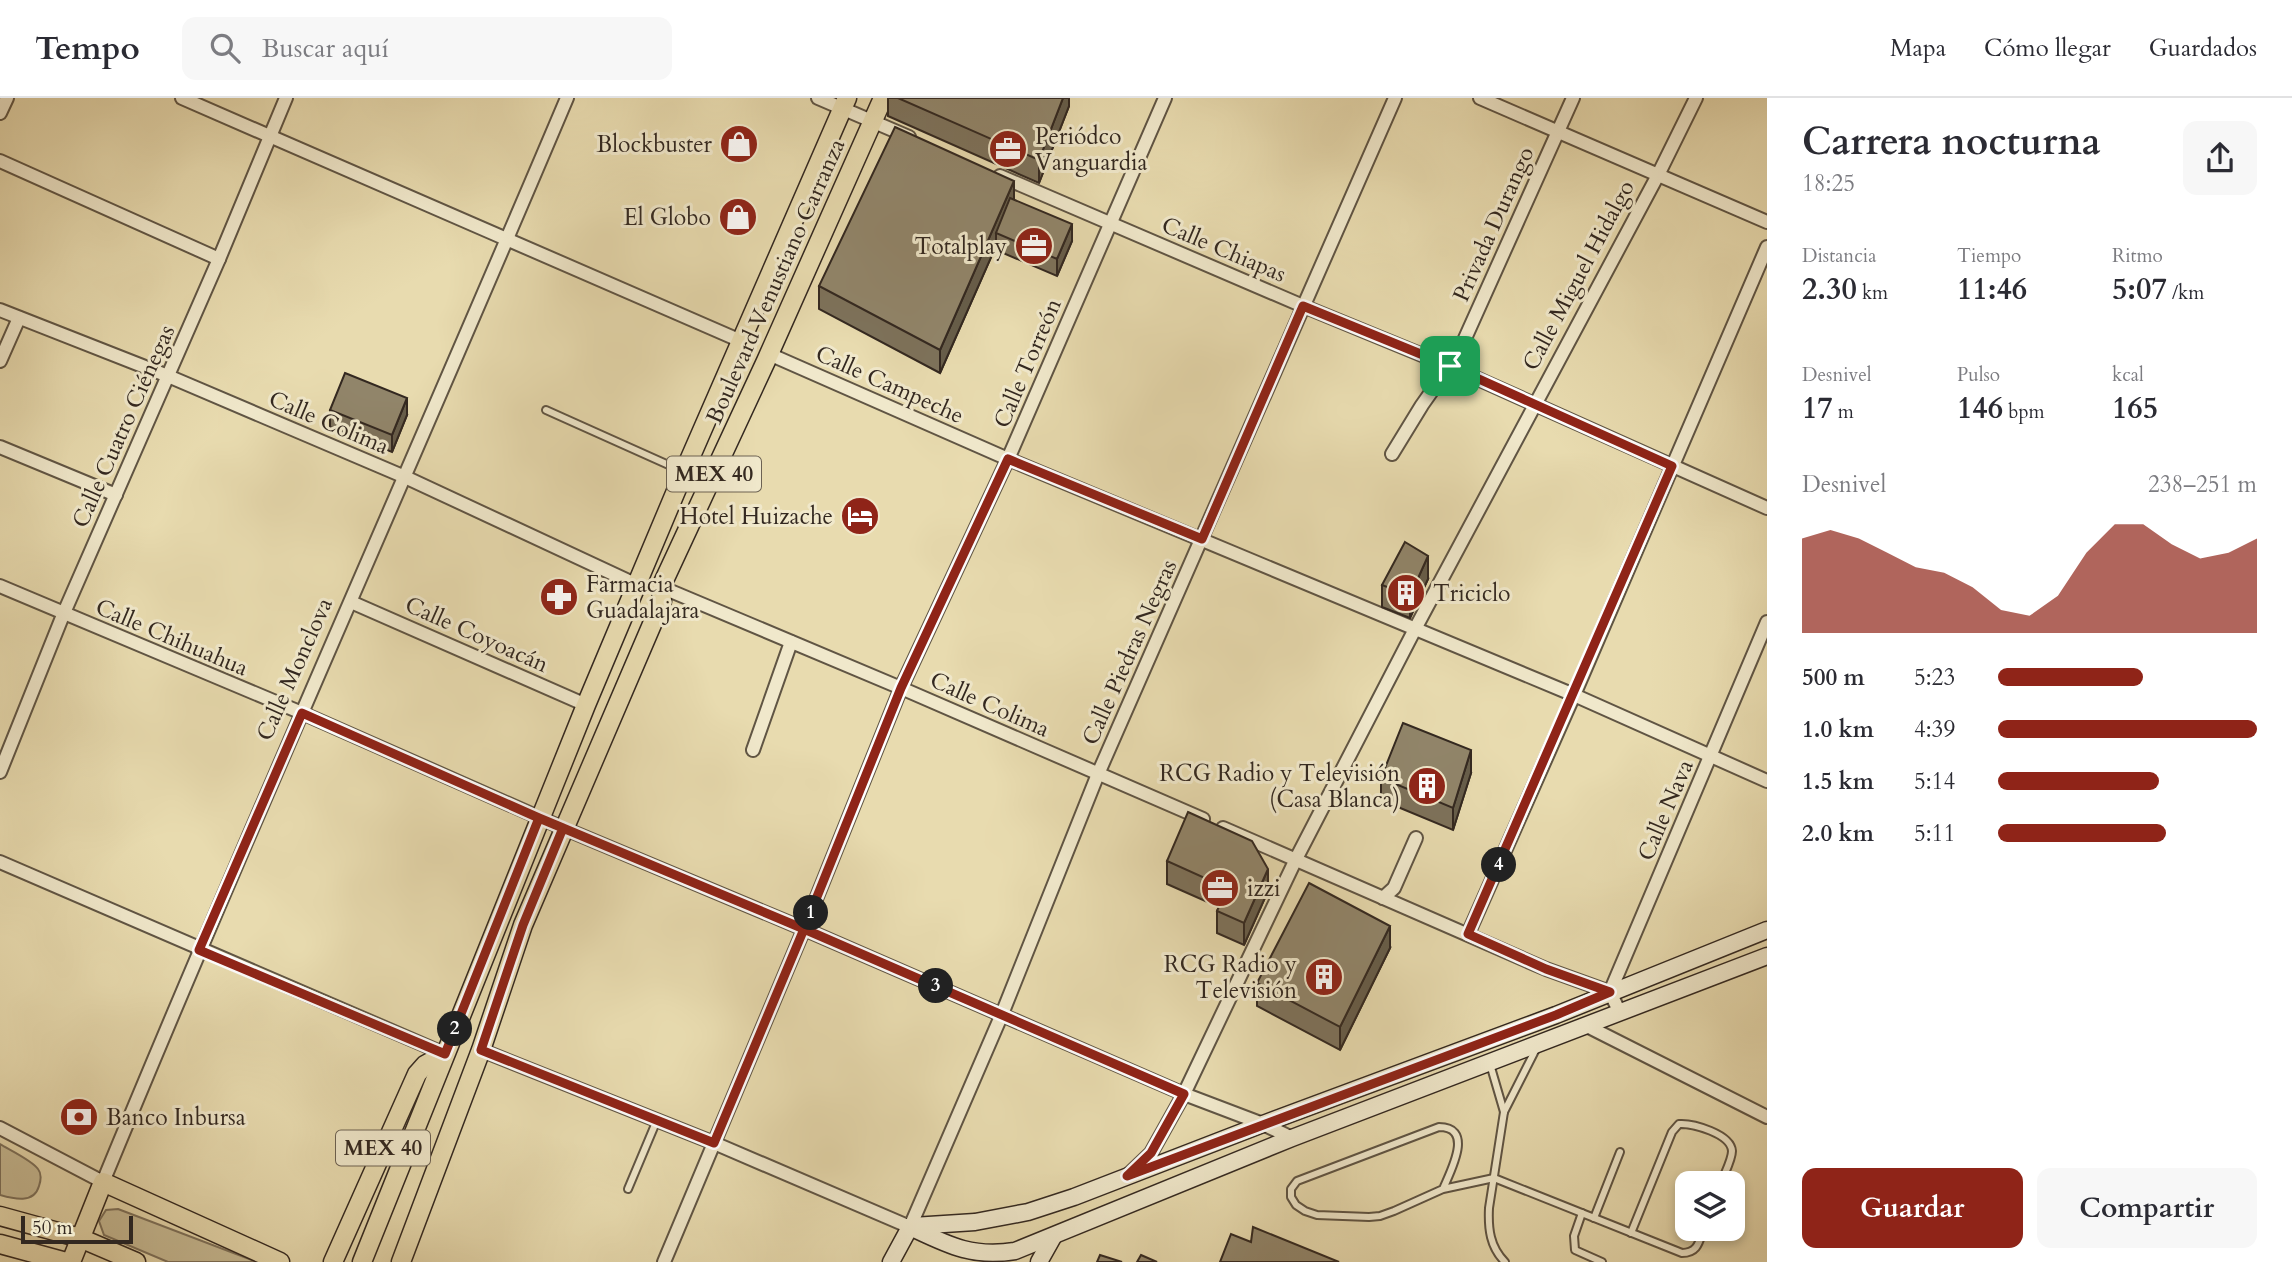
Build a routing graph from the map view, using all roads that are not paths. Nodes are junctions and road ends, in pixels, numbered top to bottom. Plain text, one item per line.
1 (7, 98) edge
2 (181, 98) edge
3 (286, 98) edge
4 (567, 98) edge
5 (818, 98) edge
6 (883, 98) edge
7 (1165, 98) edge
8 (1395, 98) edge
9 (1480, 98) edge
10 (1573, 98) edge
11 (1696, 98) edge
12 (845, 103) edge
13 (0, 113) edge
14 (873, 122) junction
15 (1557, 132) junction
16 (270, 136) junction
17 (923, 143) edge
18 (0, 161) edge
19 (986, 170) edge
20 (1658, 175) junction
21 (1767, 222) edge
22 (1110, 223) junction
23 (507, 239) junction
24 (1767, 247) edge
25 (219, 258) junction
26 (1303, 306) junction
27 (0, 310) edge
28 (19, 318) junction
29 (741, 341) junction
30 (769, 354) junction
31 (0, 361) edge
32 (1450, 366) junction
33 (168, 376) junction
34 (1534, 405) junction
35 (546, 410) dead end
36 (0, 447) edge
37 (1392, 454) dead end
38 (1008, 459) junction
39 (1672, 466) junction
40 (684, 472) junction
41 (405, 477) junction
42 (116, 495) junction
43 (1767, 508) edge
44 (1202, 539) junction
45 (637, 585) junction
46 (0, 586) edge
47 (661, 587) junction
48 (351, 602) junction
49 (64, 615) junction
50 (1767, 622) edge
51 (1415, 629) junction
52 (791, 642) junction
53 (901, 688) junction
54 (1574, 695) junction
55 (586, 705) junction
56 (302, 713) junction
57 (753, 750) dead end
58 (1712, 755) junction
59 (0, 772) edge
60 (1098, 774) junction
61 (1767, 781) edge
62 (539, 818) junction
63 (563, 828) junction
64 (1416, 838) dead end
65 (1296, 859) junction
66 (0, 862) edge
67 (1383, 898) junction
68 (804, 929) junction
69 (1767, 930) edge
70 (1468, 934) junction
71 (199, 950) junction
72 (1767, 956) edge
73 (1610, 992) junction
74 (1620, 1013) junction
75 (1002, 1014) junction
76 (1587, 1026) junction
77 (1541, 1039) junction
78 (481, 1050) junction
79 (445, 1054) junction
80 (1490, 1063) junction
81 (1184, 1094) junction
82 (1504, 1112) junction
83 (1767, 1117) edge
84 (657, 1120) junction
85 (1263, 1124) junction
86 (0, 1128) edge
87 (1293, 1138) junction
88 (714, 1143) junction
89 (1620, 1152) dead end
90 (1725, 1171) edge
91 (1127, 1176) junction
92 (1494, 1178) junction
93 (103, 1182) junction
94 (628, 1189) dead end
95 (1443, 1189) junction
96 (1089, 1191) junction
97 (1582, 1213) junction
98 (0, 1216) edge
99 (1098, 1217) junction
100 (1594, 1218) junction
101 (910, 1227) junction
102 (1630, 1233) junction
103 (1053, 1237) junction
104 (80, 1238) junction
105 (1700, 1241) edge
106 (0, 1244) edge
107 (974, 1253) junction
108 (330, 1259) edge
109 (66, 1262) edge
110 (71, 1262) edge
111 (136, 1262) edge
112 (280, 1262) edge
113 (362, 1262) edge
114 (401, 1262) edge
115 (664, 1262) edge
116 (891, 1262) edge
117 (989, 1262) edge
118 (1040, 1262) edge
119 (1505, 1262) edge
120 (1602, 1262) edge

1 - 13 street
2 - 16 street
3 - 16 street, Calle Cuatro Ciénegas
4 - 23 street, Calle Monclova
5 - 12 street
6 - 14 main road, Boulevard Venustiano Carranza / MEX 40
7 - 22 street, Calle Torreón
8 - 26 street, Calle Piedras Negras
9 - 15 street
10 - 15 street, Privada Durango
11 - 20 street, Calle Miguel Hidalgo
12 - 14 street
12 - 29 main road, Boulevard Venustiano Carranza / MEX 40
14 - 17 street
14 - 30 main road, Boulevard Venustiano Carranza / MEX 40
15 - 20 street
15 - 32 street, Privada Durango
16 - 23 street
16 - 25 street, Calle Cuatro Ciénegas
18 - 25 street
19 - 22 street, Calle Chiapas
20 - 21 street
20 - 34 street, Calle Miguel Hidalgo
22 - 26 street, Calle Chiapas
22 - 38 street, Calle Torreón
23 - 29 street
23 - 41 street, Calle Monclova
24 - 39 street
25 - 33 street, Calle Cuatro Ciénegas
26 - 32 street, Calle Chiapas
26 - 44 street, Calle Piedras Negras
27 - 28 street, Calle Colima
28 - 31 street
28 - 33 street, Calle Colima
29 - 40 main road, Boulevard Venustiano Carranza / MEX 40
30 - 38 street, Calle Campeche
30 - 47 main road, Boulevard Venustiano Carranza / MEX 40
32 - 34 street, Calle Chiapas
32 - 37 street, Privada Durango
33 - 41 street, Calle Colima
33 - 42 street, Calle Cuatro Ciénegas
34 - 39 street, Calle Chiapas
34 - 51 street, Calle Miguel Hidalgo
35 - 40 lane
36 - 42 street
38 - 44 street, Calle Campeche
38 - 53 street, Calle Torreón
39 - 43 street, Calle Chiapas
39 - 54 street
40 - 45 main road, Boulevard Venustiano Carranza / MEX 40
41 - 45 street, Calle Colima
41 - 48 street, Calle Monclova
42 - 49 street, Calle Cuatro Ciénegas
44 - 51 street, Calle Campeche
44 - 60 street, Calle Piedras Negras
45 - 55 main road, Boulevard Venustiano Carranza / MEX 40
46 - 49 street, Calle Chihuahua
47 - 52 street, Calle Colima
47 - 63 main road, Boulevard Venustiano Carranza / MEX 40
48 - 55 street, Calle Coyoacán
48 - 56 street, Calle Monclova
49 - 56 street, Calle Chihuahua
49 - 59 street, Calle Cuatro Ciénegas
50 - 58 street, Calle Nava
51 - 54 street, Calle Campeche
51 - 65 street, Calle Miguel Hidalgo
52 - 53 street, Calle Colima
52 - 57 street
53 - 60 street, Calle Colima
53 - 68 street, Calle Torreón
54 - 58 street, Calle Campeche
54 - 70 street
55 - 62 main road, Boulevard Venustiano Carranza / MEX 40
56 - 62 street, Calle Chihuahua
56 - 71 street, Calle Monclova
58 - 61 street, Calle Campeche
58 - 73 street, Calle Nava
60 - 65 street, Calle Colima
60 - 75 street, Calle Piedras Negras
62 - 63 street, Calle Chihuahua
62 - 79 main road, Boulevard Venustiano Carranza / MEX 40
63 - 68 street, Calle Chihuahua
63 - 78 main road, Boulevard Venustiano Carranza / MEX 40
64 - 67 street
65 - 67 street, Calle Colima
65 - 81 street, Calle Miguel Hidalgo
66 - 71 street
67 - 70 street, Calle Colima
68 - 75 street, Calle Chihuahua
68 - 88 street, Calle Torreón
69 - 73 main road
70 - 73 street, Calle Colima
71 - 79 street
71 - 93 street, Calle Monclova
72 - 74 main road
73 - 74 street
73 - 85 main road
74 - 76 main road
75 - 81 street, Calle Chihuahua
75 - 101 street, Calle Piedras Negras
76 - 77 main road
76 - 83 street
77 - 80 main road
77 - 82 lane
78 - 84 street
78 - 114 main road, Boulevard Venustiano Carranza / MEX 40
79 - 108 main road, MEX 40
79 - 113 main road, Boulevard Venustiano Carranza
80 - 82 lane
80 - 87 main road
81 - 85 street, Calle Chihuahua
81 - 91 street, Calle Miguel Hidalgo
82 - 92 lane
84 - 88 street
84 - 94 lane
85 - 87 street, Calle Chihuahua
85 - 91 main road
86 - 93 street
87 - 99 main road
88 - 101 street
88 - 115 street, Calle Torreón
89 - 100 lane
90 - 102 lane
91 - 96 main road
92 - 95 lane
92 - 97 lane
92 - 119 lane
93 - 104 main road, Calle Monclova
93 - 112 main road
95 - 95 lane
96 - 99 main road
96 - 101 main road
97 - 100 lane
97 - 120 lane
98 - 104 main road
99 - 103 main road
100 - 102 lane
101 - 107 main road
101 - 116 main road
102 - 105 lane
103 - 107 main road
103 - 118 main road
104 - 110 main road, Calle Monclova
104 - 111 main road
106 - 109 main road
107 - 117 main road

